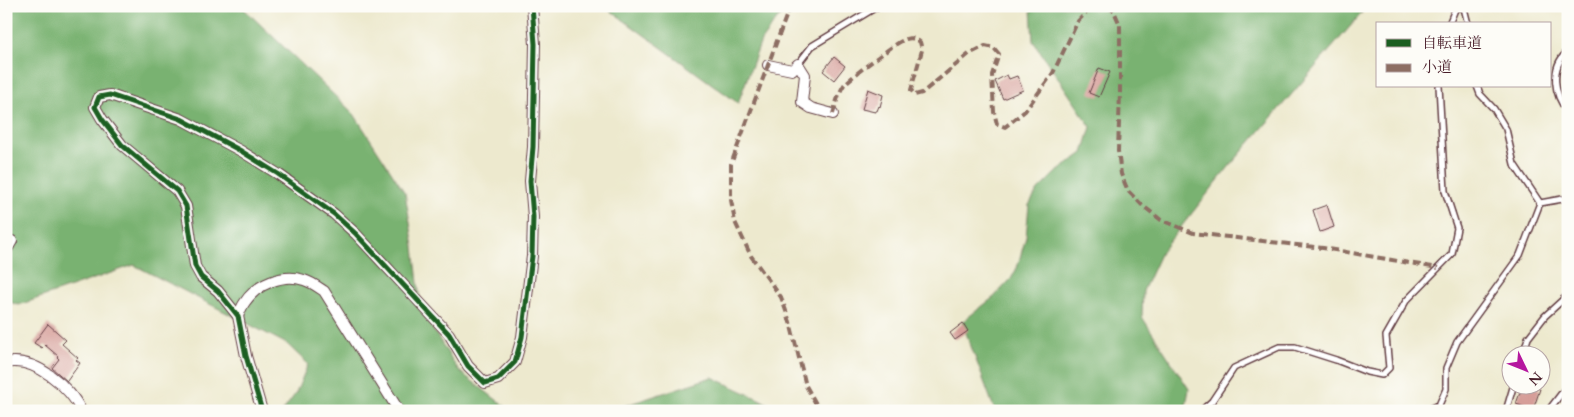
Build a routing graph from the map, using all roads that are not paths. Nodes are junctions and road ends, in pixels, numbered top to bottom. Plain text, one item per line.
1 (532, 6) edge
2 (878, 6) edge
3 (1450, 22) edge
4 (1468, 22) edge
5 (1568, 51) edge
6 (798, 64) junction
7 (768, 65) dead end
8 (1439, 88) edge
9 (1478, 88) edge
10 (1568, 112) edge
11 (833, 114) dead end
12 (1568, 198) edge
13 (1540, 203) junction
14 (12, 241) dead end
15 (6, 251) edge
16 (1568, 295) edge
17 (238, 316) junction
18 (1526, 344) edge
19 (6, 363) edge
20 (1568, 385) edge
21 (1511, 394) edge
22 (81, 411) edge
23 (262, 411) edge
24 (399, 411) edge
25 (1201, 411) edge
26 (1426, 411) edge
27 (1506, 411) edge
28 (1548, 411) edge

1 - 17 street
2 - 6 lane
3 - 4 lane
5 - 10 lane
6 - 7 street
6 - 11 street
8 - 25 lane
9 - 13 lane
12 - 13 lane
13 - 26 lane
14 - 15 street
16 - 18 lane
17 - 23 street
17 - 24 street
19 - 22 street
20 - 28 lane
21 - 27 lane

